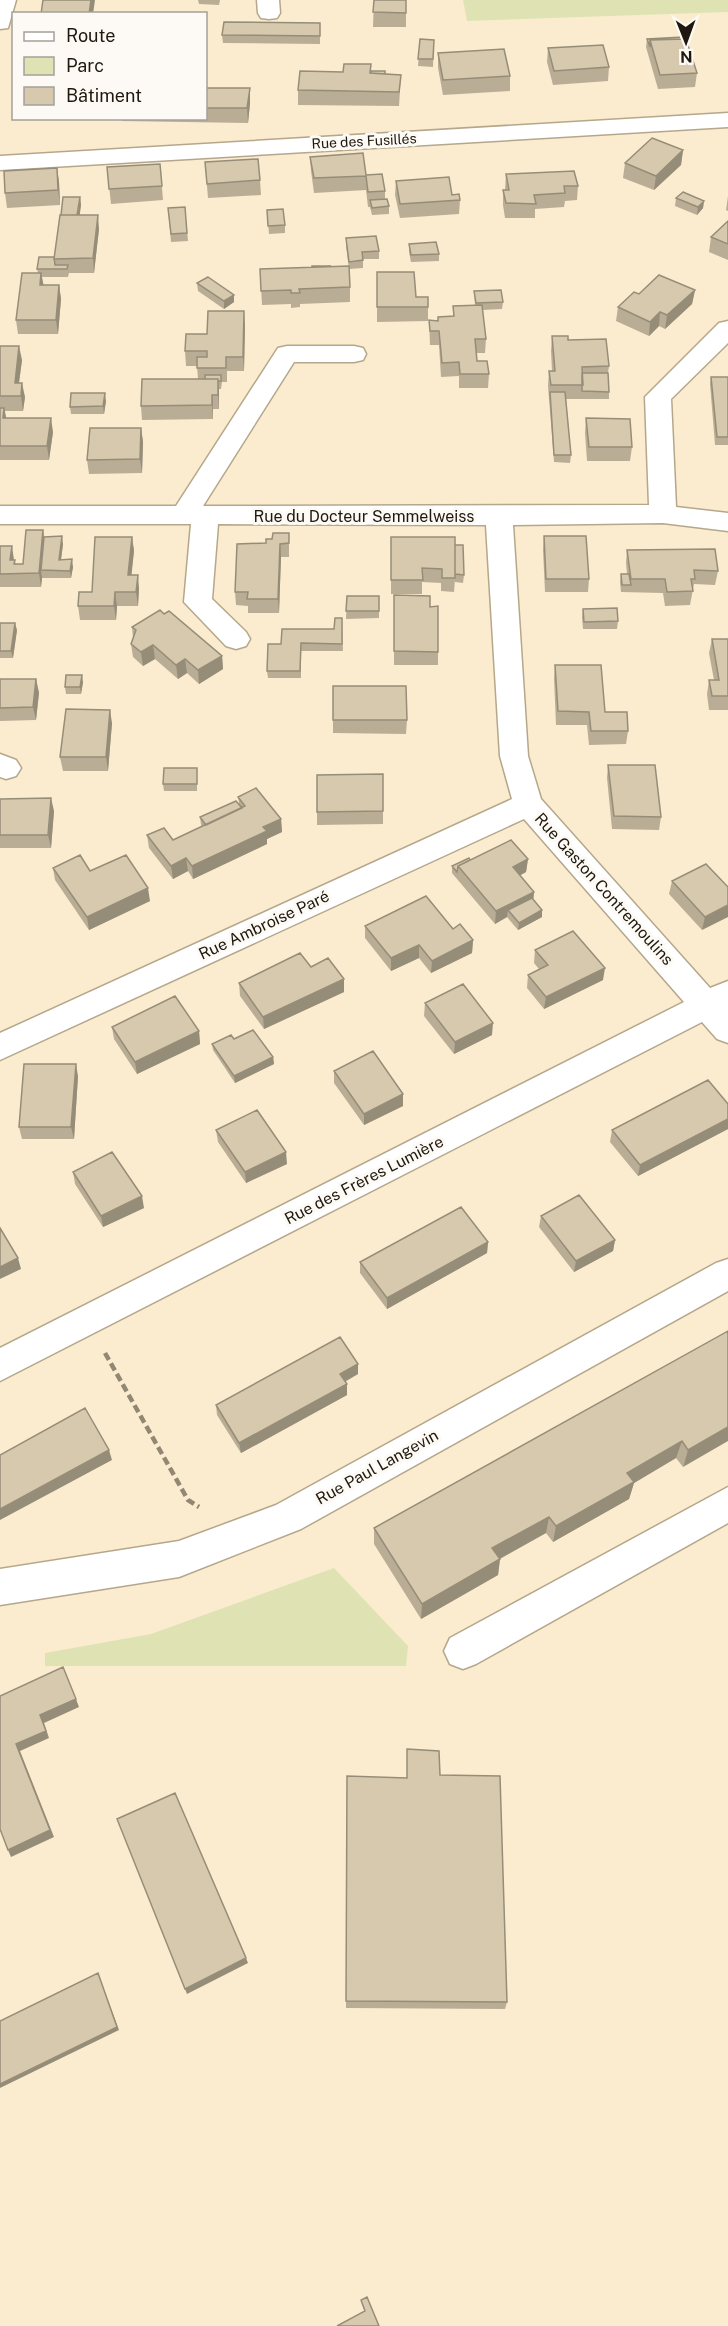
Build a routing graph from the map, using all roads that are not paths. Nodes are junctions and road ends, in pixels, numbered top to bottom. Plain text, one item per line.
1 (5, 0) edge
2 (0, 23) edge
3 (728, 120) edge
4 (0, 163) edge
5 (728, 329) edge
6 (354, 354) dead end
7 (663, 514) junction
8 (0, 515) edge
9 (194, 516) junction
10 (499, 516) junction
11 (728, 522) edge
12 (236, 639) dead end
13 (528, 804) junction
14 (718, 1000) edge
15 (728, 1030) edge
16 (0, 1047) edge
17 (728, 1275) edge
18 (0, 1365) edge
19 (728, 1504) edge
20 (0, 1587) edge
21 (463, 1651) dead end

1 - 2 street
3 - 4 street, Rue des Fusillés
5 - 7 street
6 - 9 street
7 - 10 street, Rue du Docteur Semmelweiss
7 - 11 street, Rue du Docteur Semmelweiss
8 - 9 street, Rue du Docteur Semmelweiss
9 - 10 street, Rue du Docteur Semmelweiss
9 - 12 street
10 - 13 street, Rue Gaston Contremoulins
13 - 14 street, Rue Gaston Contremoulins
13 - 16 street, Rue Ambroise Paré
14 - 15 street, Rue Gaston Contremoulins
14 - 18 street, Rue des Frères Lumière
17 - 20 street, Rue Paul Langevin
19 - 21 street

